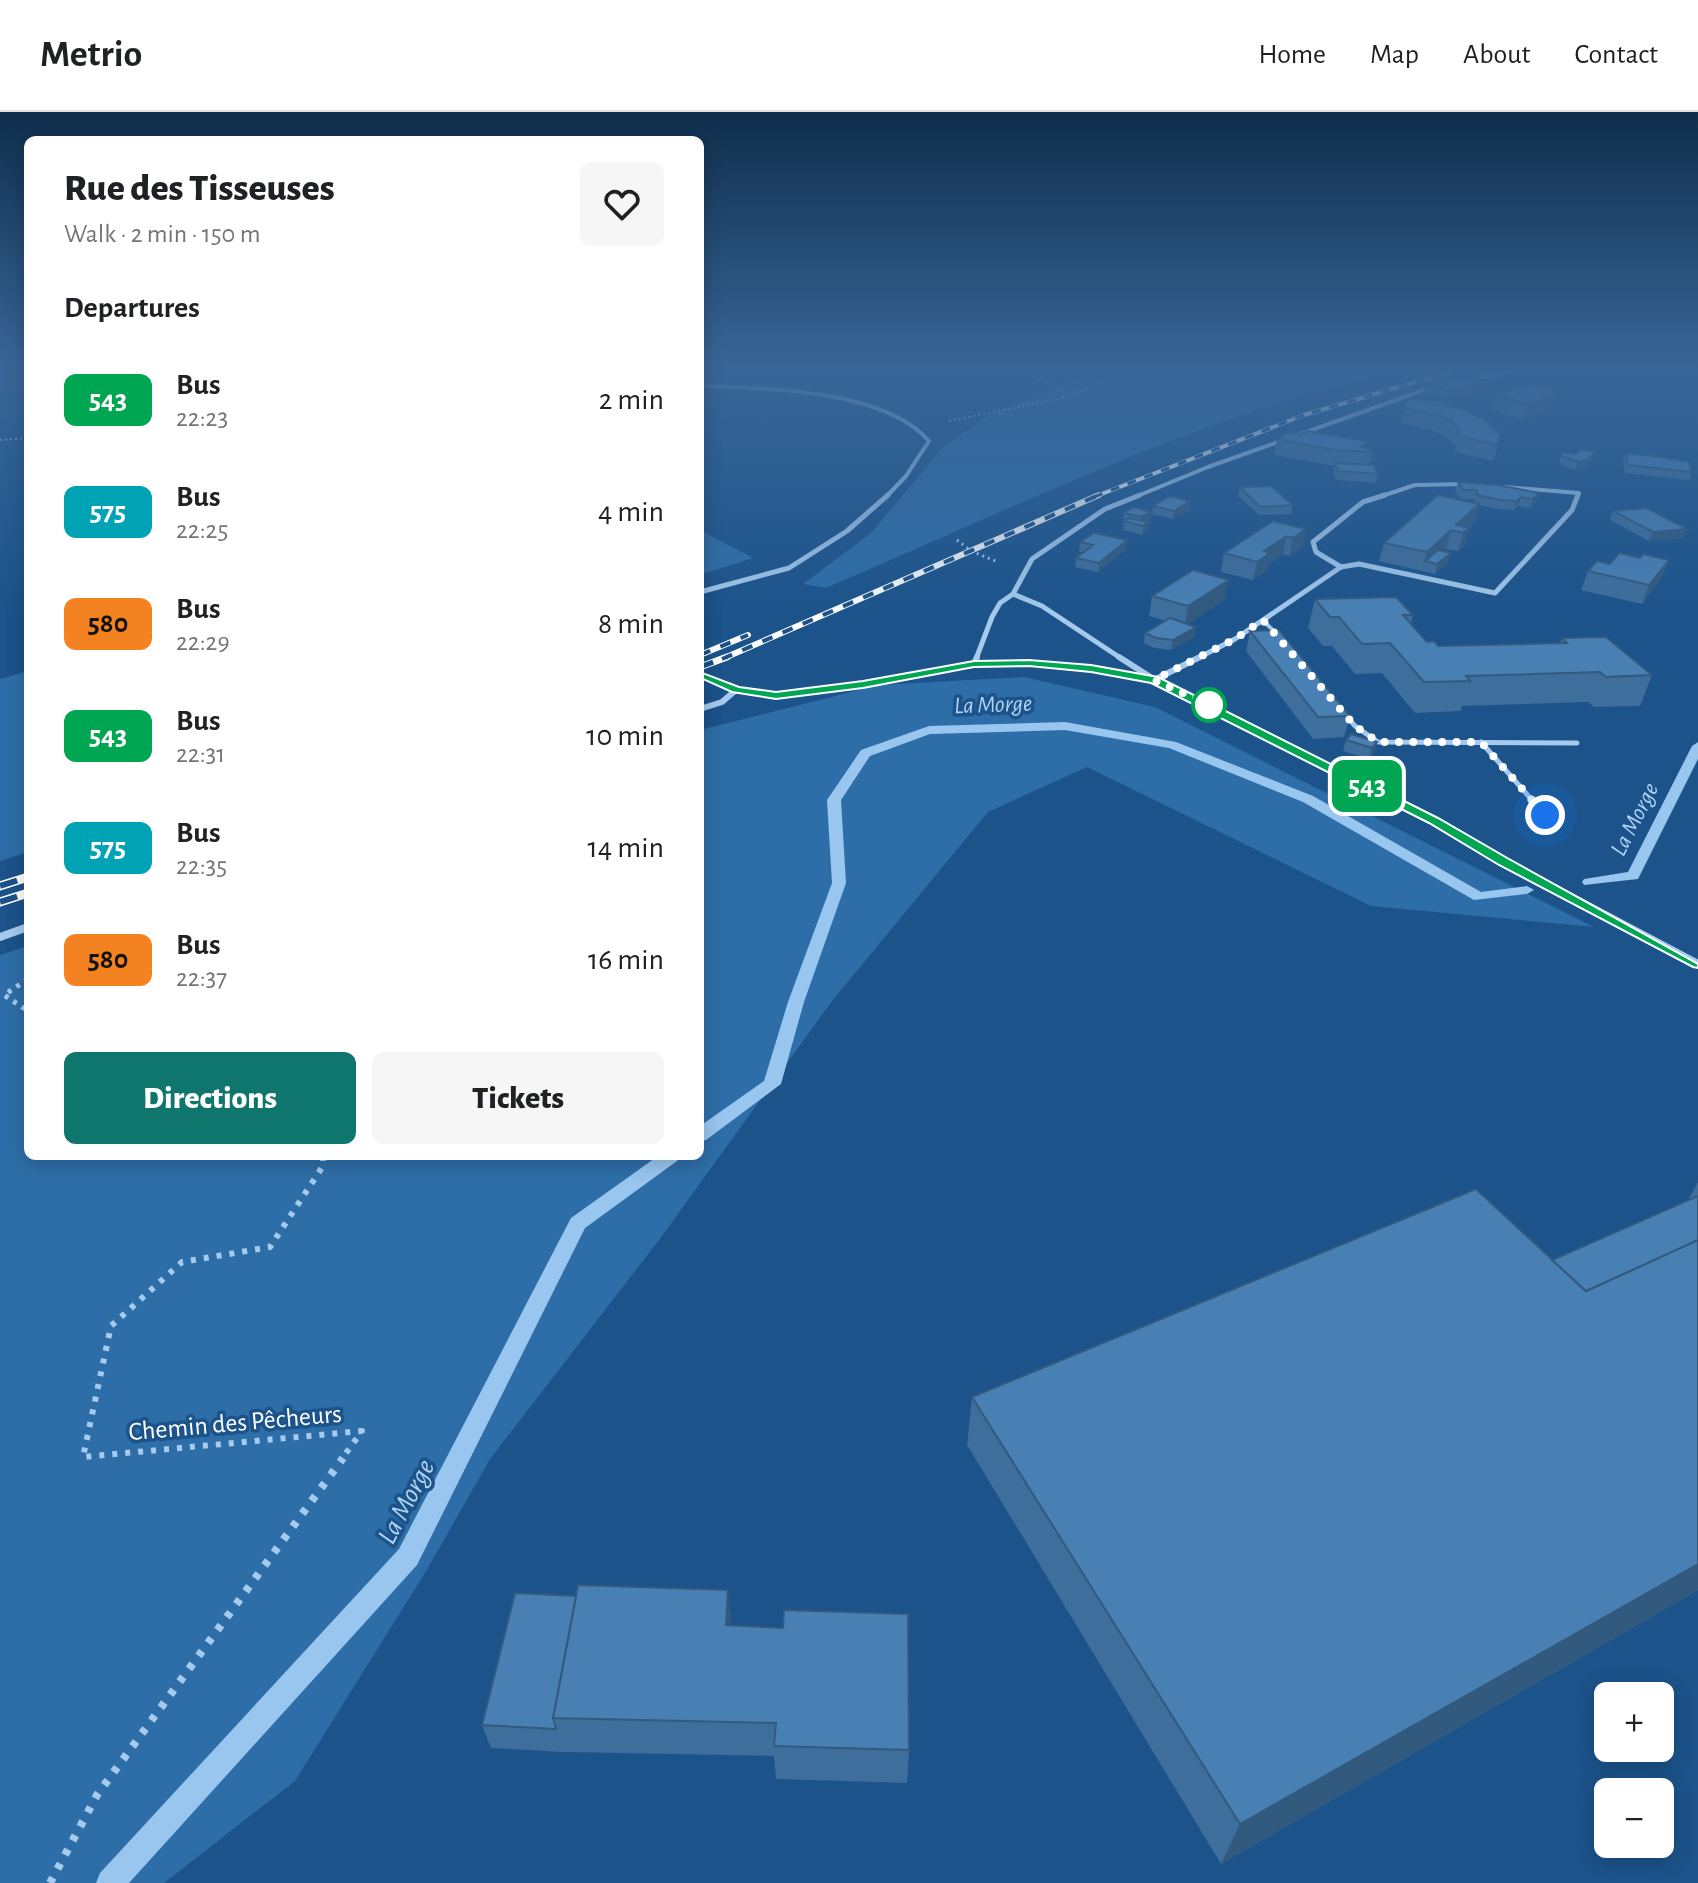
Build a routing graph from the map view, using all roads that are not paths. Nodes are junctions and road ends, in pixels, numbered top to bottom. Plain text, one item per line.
1 (925, 452) edge
2 (1251, 452) edge
3 (1477, 485) edge
4 (1492, 486) edge
5 (1341, 567) junction
6 (704, 591) edge
7 (1013, 594) junction
8 (1263, 620) junction
9 (1284, 644) edge
10 (974, 664) junction
11 (704, 676) edge
12 (1154, 680) junction
13 (736, 690) junction
14 (1335, 702) edge
15 (704, 708) edge
16 (1481, 742) junction
17 (1577, 743) dead end
18 (1545, 815) dead end
19 (24, 928) edge
20 (0, 937) edge
21 (1698, 964) edge

1 - 6 street
2 - 7 street
3 - 5 street
4 - 5 street
5 - 8 street
7 - 10 street
7 - 12 street
8 - 9 lane
8 - 12 street
10 - 12 street
10 - 13 street
11 - 13 street
12 - 21 street
13 - 15 street
14 - 16 lane
16 - 17 lane
16 - 18 lane
19 - 20 street

